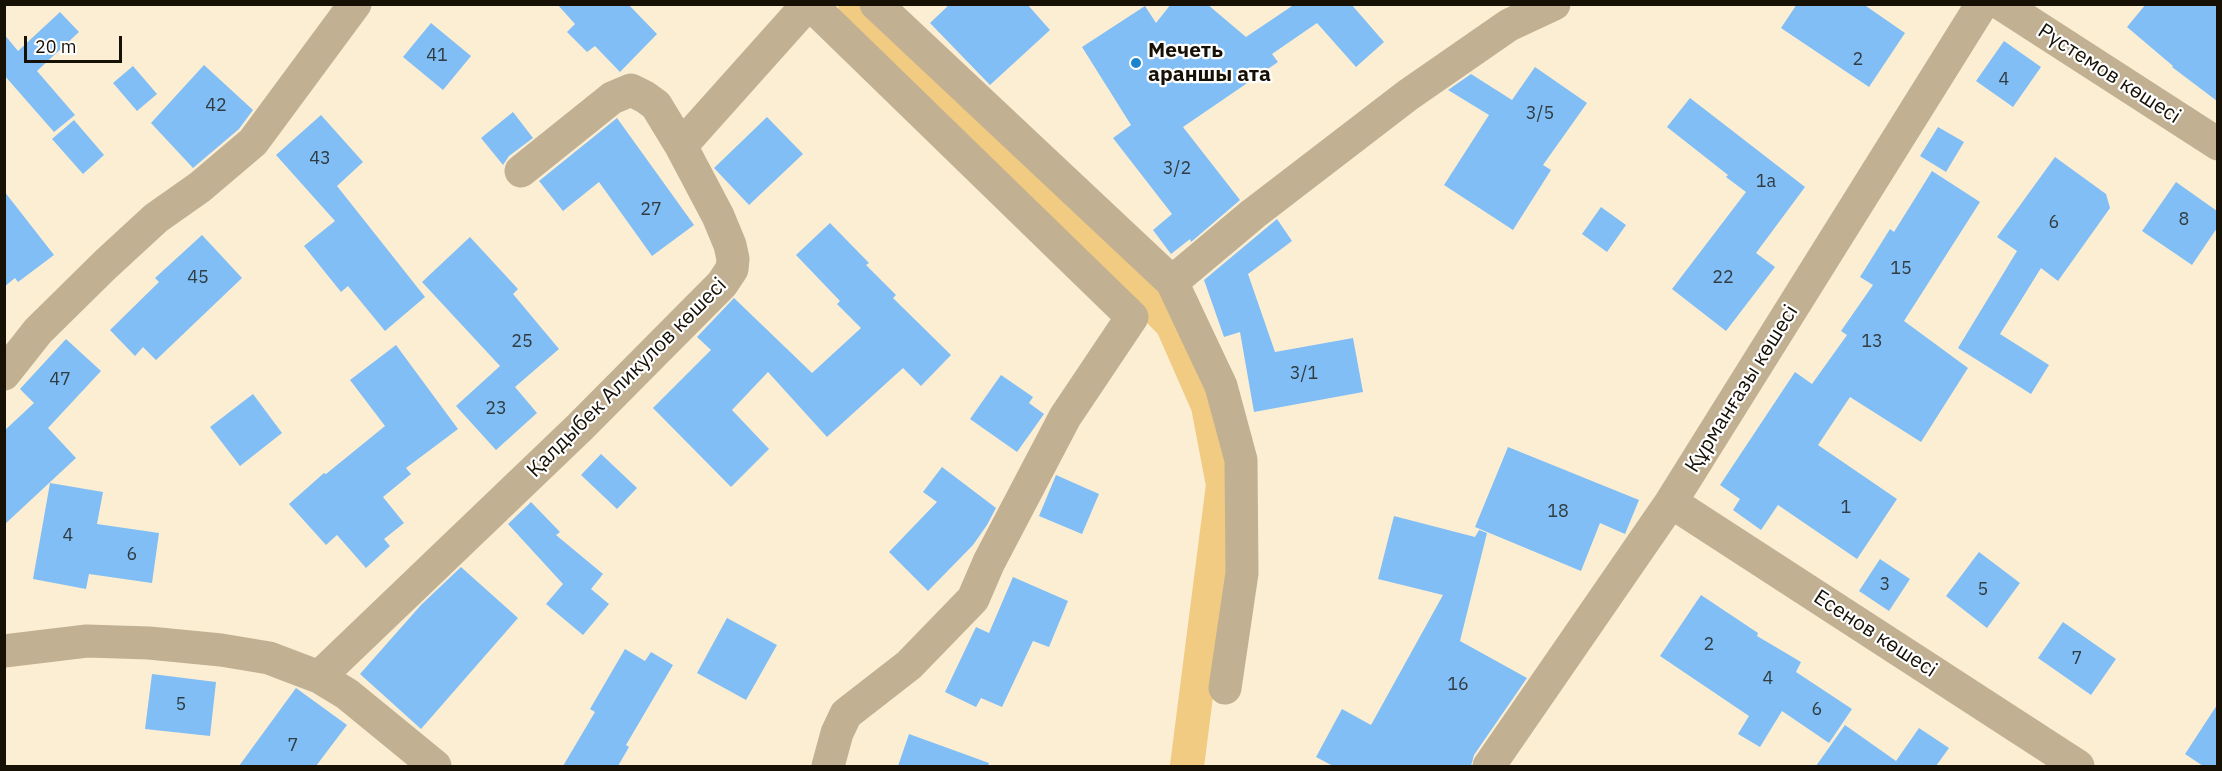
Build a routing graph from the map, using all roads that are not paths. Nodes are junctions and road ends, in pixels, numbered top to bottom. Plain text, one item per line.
1 (355, 4) edge
2 (809, 4) edge
3 (876, 4) edge
4 (1554, 4) edge
5 (1982, 4) edge
6 (2001, 4) edge
7 (2217, 144) edge
8 (681, 146) junction
9 (521, 171) dead end
10 (1172, 282) junction
11 (4, 374) edge
12 (1671, 502) junction
13 (4, 651) edge
14 (320, 677) junction
15 (1225, 688) dead end
16 (435, 766) edge
17 (828, 766) edge
18 (1489, 766) edge
19 (2078, 766) edge

1 - 11 street
2 - 8 street
2 - 17 street
3 - 10 street
4 - 10 street
5 - 12 street, Құрманғазы көшесі
6 - 7 street, Рүстемов көшесі
8 - 9 street, Қалдыбек Аликулов көшесі
8 - 14 street, Қалдыбек Аликулов көшесі
10 - 15 street
12 - 18 street, Құрманғазы көшесі
12 - 19 street, Есенов көшесі
13 - 14 street
14 - 16 street

